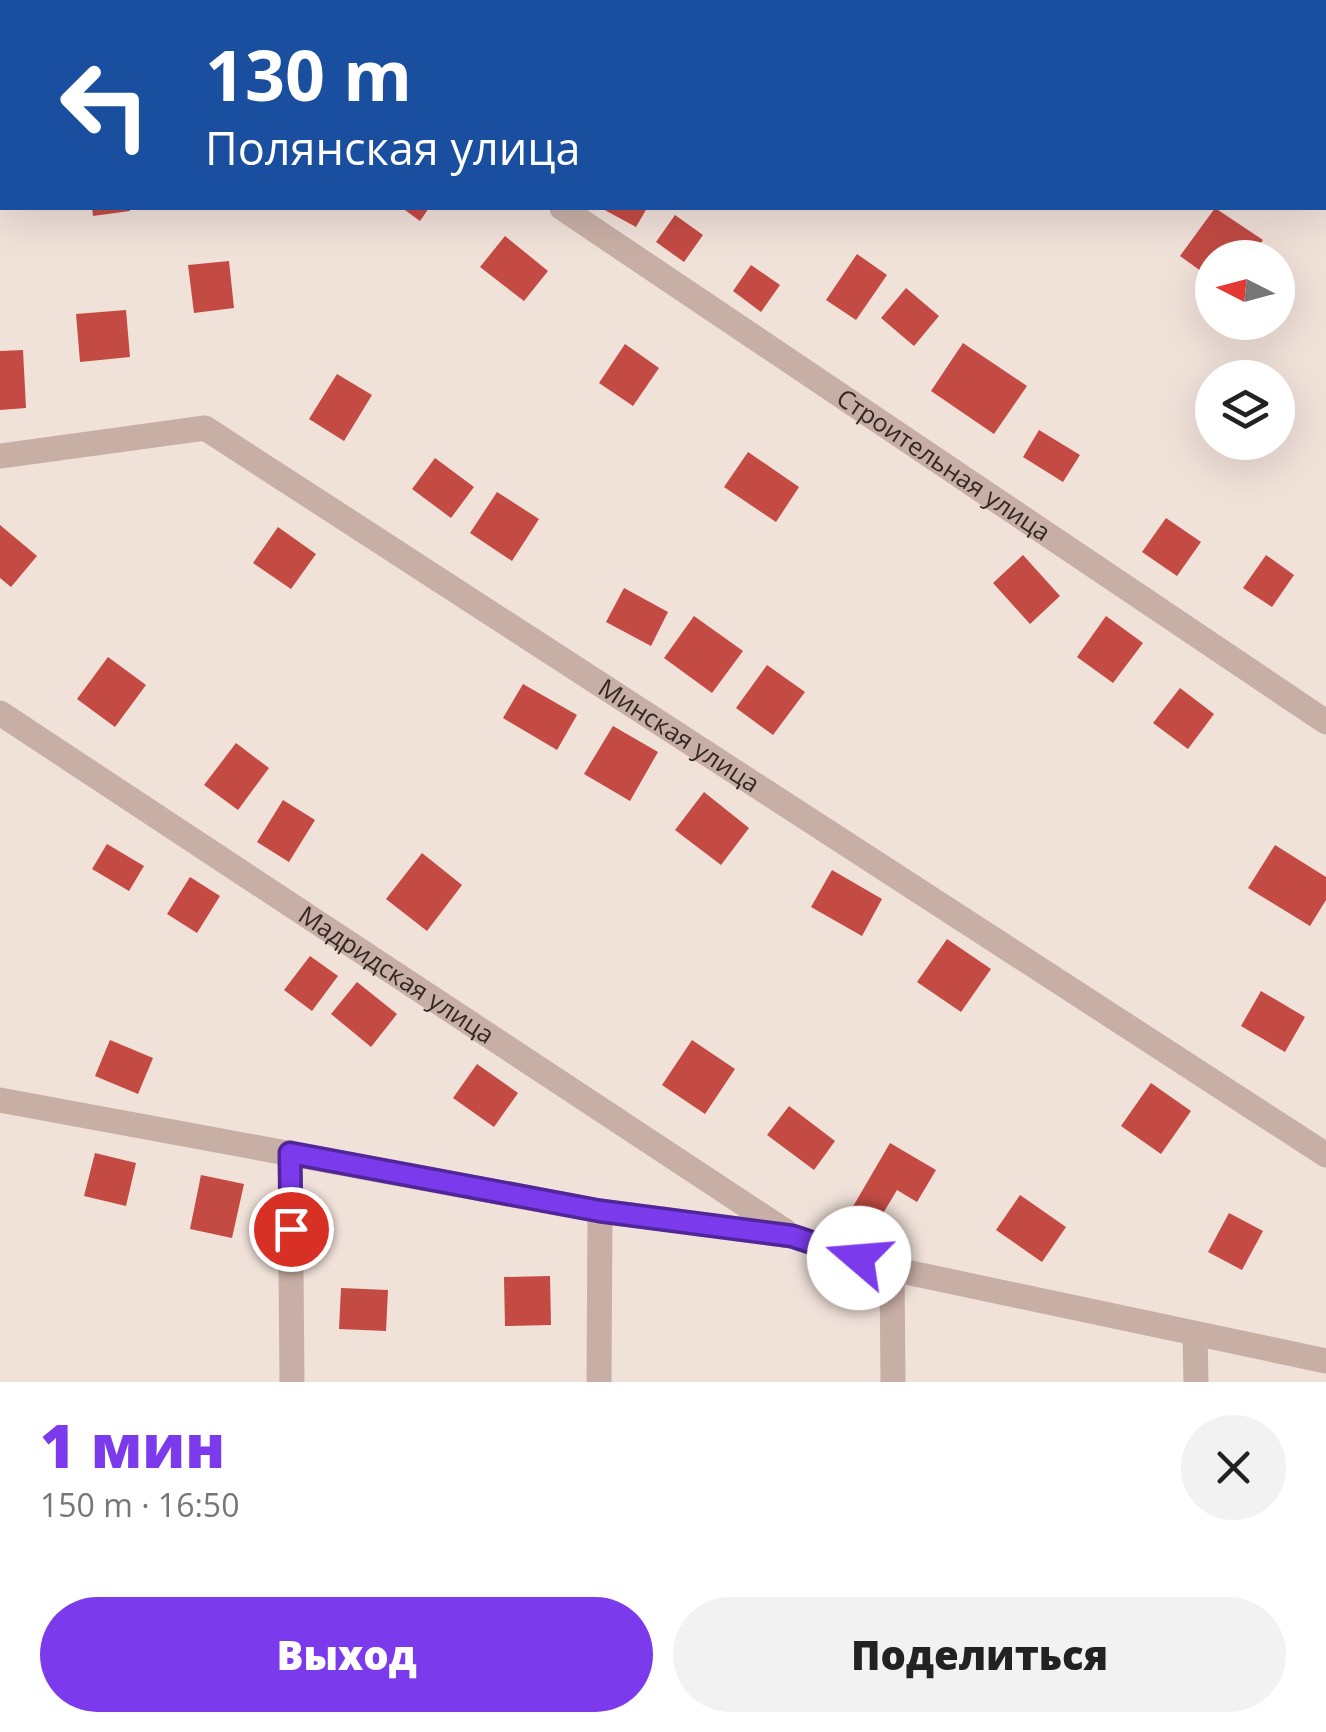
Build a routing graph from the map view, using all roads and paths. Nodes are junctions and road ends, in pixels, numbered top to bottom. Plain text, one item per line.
1 (565, 210) edge
2 (0, 456) edge
3 (0, 713) edge
4 (1326, 722) edge
5 (0, 1100) edge
6 (290, 1153) junction
7 (1326, 1155) edge
8 (600, 1211) junction
9 (792, 1236) junction
10 (892, 1269) junction
11 (1196, 1336) junction
12 (1326, 1361) edge
13 (292, 1382) edge
14 (599, 1382) edge
15 (893, 1382) edge
16 (1196, 1382) edge

1 - 4 street, Строительная улица
2 - 7 street, Минская улица
3 - 9 street, Мадридская улица
5 - 6 street
6 - 8 street
6 - 13 street
8 - 9 street
8 - 14 street
9 - 10 street
10 - 11 street
10 - 15 street
11 - 12 street
11 - 16 street

